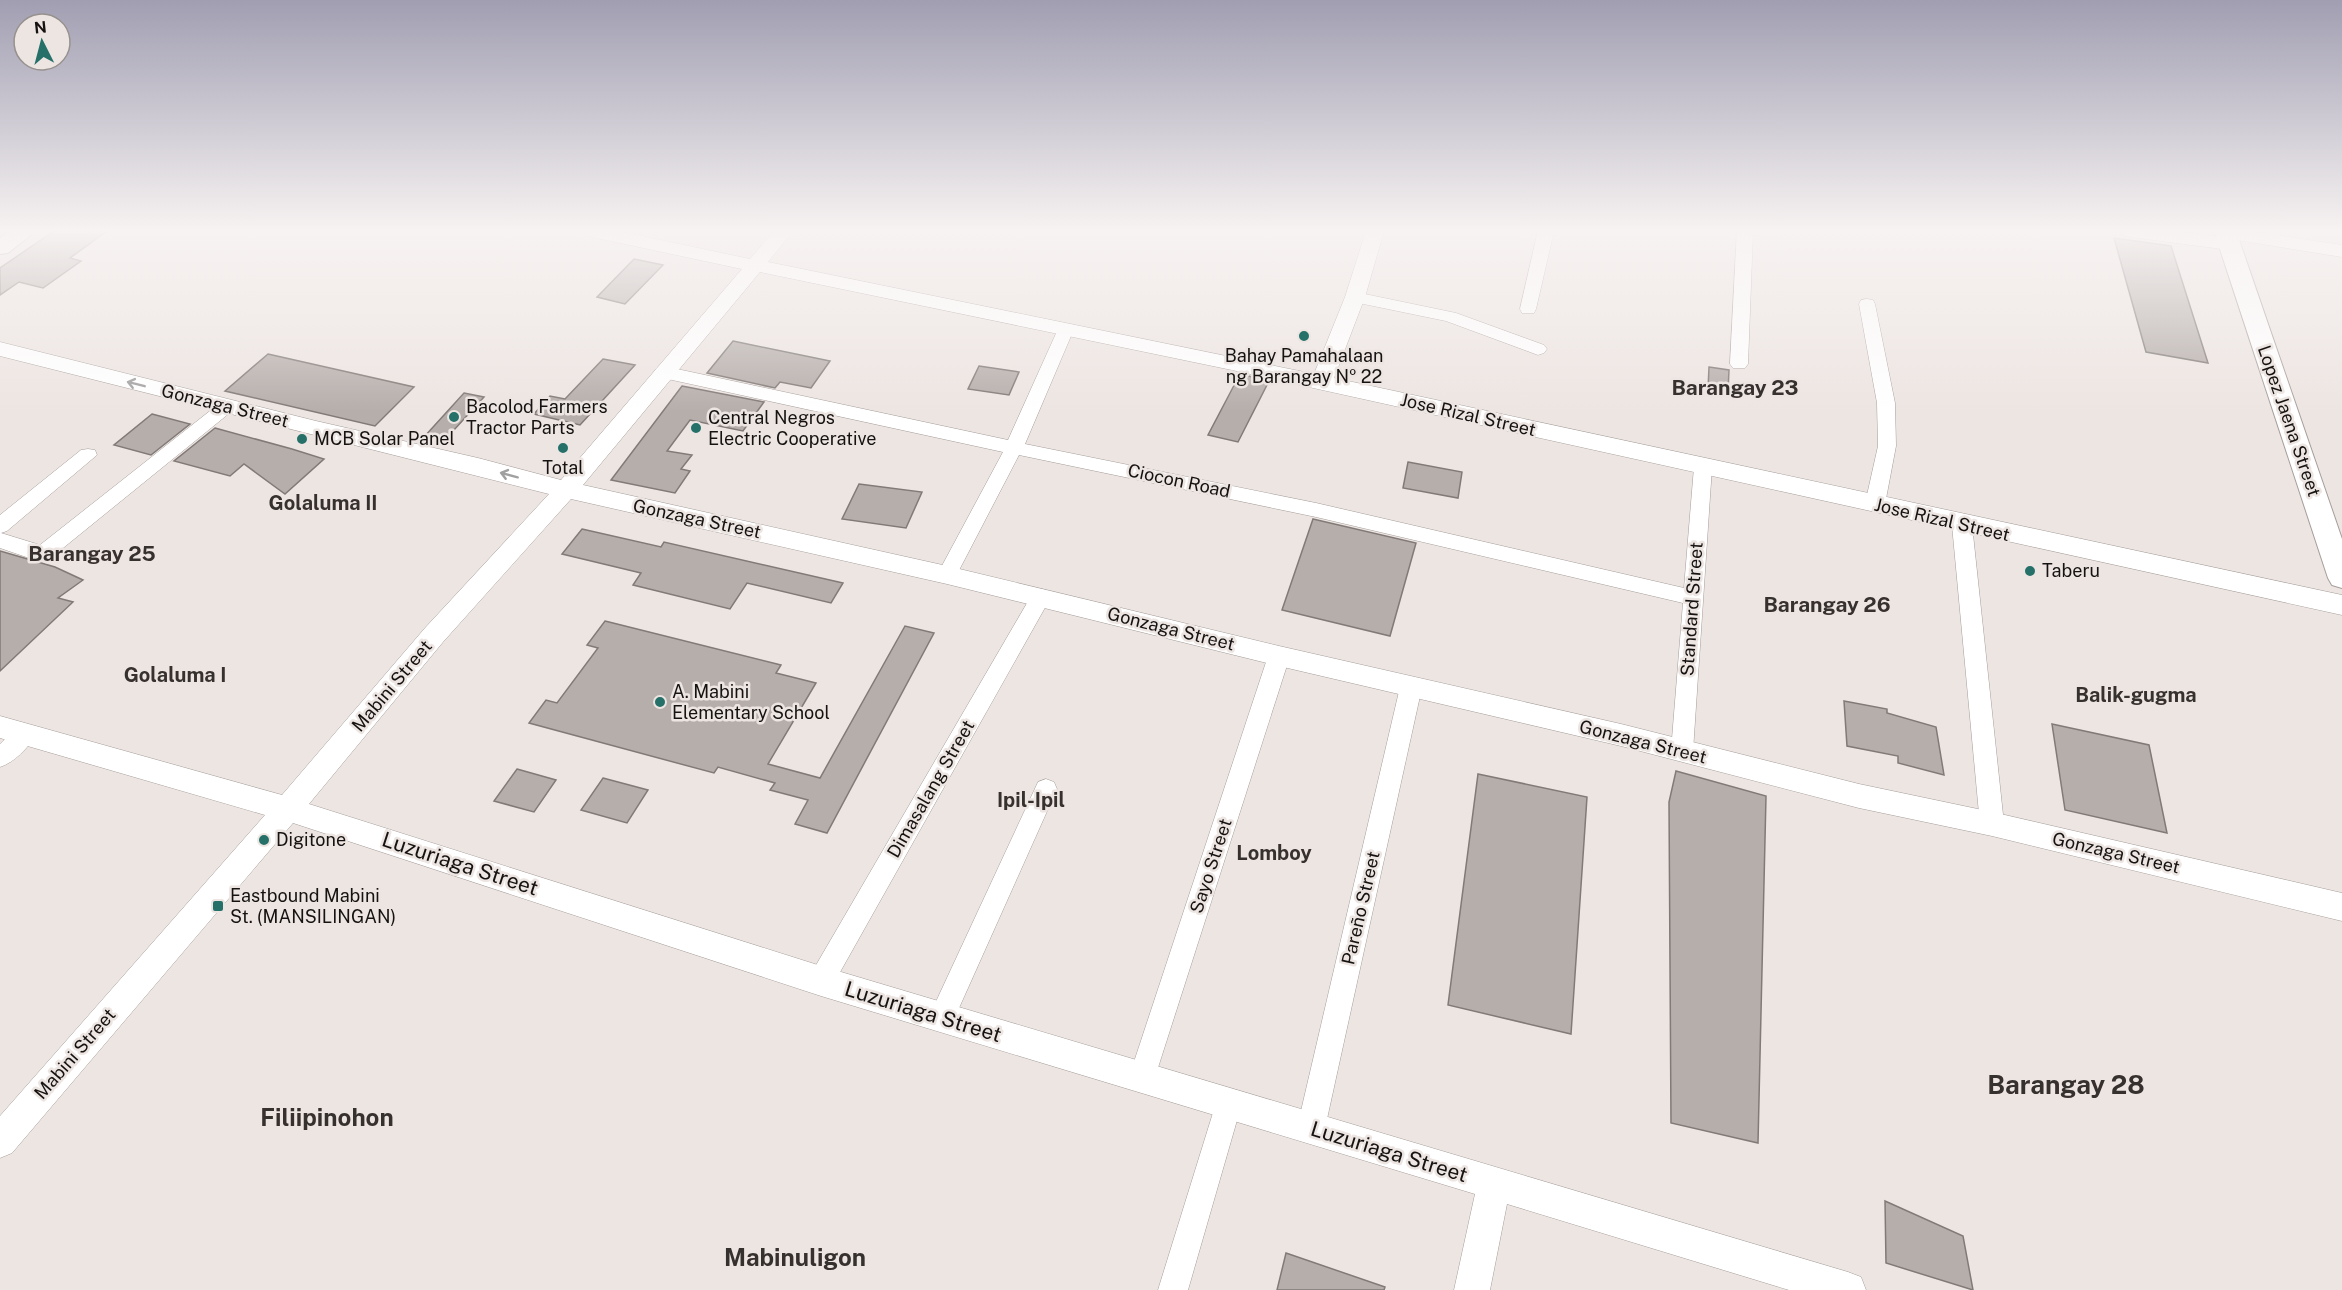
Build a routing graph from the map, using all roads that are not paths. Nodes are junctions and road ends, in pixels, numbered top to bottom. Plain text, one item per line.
1 (734, 291) edge
2 (876, 291) edge
3 (1357, 291) edge
4 (1532, 291) edge
5 (1742, 291) edge
6 (2246, 291) edge
7 (1355, 297) junction
8 (1867, 304) dead end
9 (1528, 309) dead end
10 (1066, 329) junction
11 (0, 349) edge
12 (1538, 349) dead end
13 (1739, 364) dead end
14 (663, 372) junction
15 (1321, 383) junction
16 (226, 406) junction
17 (1015, 446) junction
18 (88, 454) dead end
19 (1702, 467) junction
20 (566, 490) junction
21 (1875, 504) junction
22 (1962, 525) junction
23 (0, 526) edge
24 (0, 540) edge
25 (947, 575) junction
26 (2342, 578) edge
27 (1041, 597) junction
28 (1693, 598) junction
29 (2342, 605) edge
30 (1279, 656) junction
31 (1411, 687) junction
32 (12, 731) edge
33 (1682, 751) junction
34 (0, 758) edge
35 (1046, 789) dead end
36 (288, 809) junction
37 (1992, 824) junction
38 (2342, 906) edge
39 (821, 981) junction
40 (942, 1017) junction
41 (1142, 1077) junction
42 (1228, 1103) junction
43 (1311, 1128) junction
44 (0, 1141) edge
45 (1494, 1184) junction
46 (1173, 1290) edge
47 (1472, 1290) edge
48 (1848, 1290) edge

1 - 14 street, Mabini Street
2 - 10 street, Jose Rizal Street
3 - 7 street
4 - 9 street
5 - 13 street
6 - 26 main road, Lopez Jaena Street
7 - 12 street
7 - 15 street
8 - 21 street
10 - 15 street, Jose Rizal Street
10 - 17 street
16 -> 11 street, Gonzaga Street
14 - 17 street, Ciocon Road
14 - 20 street, Mabini Street
15 - 19 street, Jose Rizal Street
20 -> 16 street, Gonzaga Street
16 - 24 street
17 - 25 street
17 - 28 street, Ciocon Road
18 - 23 street
19 - 21 street, Jose Rizal Street
19 - 28 street, Standard Street
20 - 25 street, Gonzaga Street
20 - 36 street, Mabini Street
21 - 22 street, Jose Rizal Street
22 - 29 street, Jose Rizal Street
22 - 37 street
25 - 27 street, Gonzaga Street
27 - 30 street, Gonzaga Street
27 - 39 street, Dimasalang Street
28 - 33 street, Standard Street
30 - 31 street, Gonzaga Street
30 - 41 street, Sayo Street
31 - 33 street, Gonzaga Street
31 - 43 street, Pareño Street
32 - 34 street
32 - 36 street, Luzuriaga Street
33 - 37 street, Gonzaga Street
35 - 40 street
36 - 39 street, Luzuriaga Street
36 - 44 street, Mabini Street
37 - 38 street, Gonzaga Street
39 - 40 street, Luzuriaga Street
40 - 41 street, Luzuriaga Street
41 - 42 street, Luzuriaga Street
42 - 43 street, Luzuriaga Street
42 - 46 street
43 - 45 street, Luzuriaga Street
45 - 47 street
45 - 48 street, Luzuriaga Street

